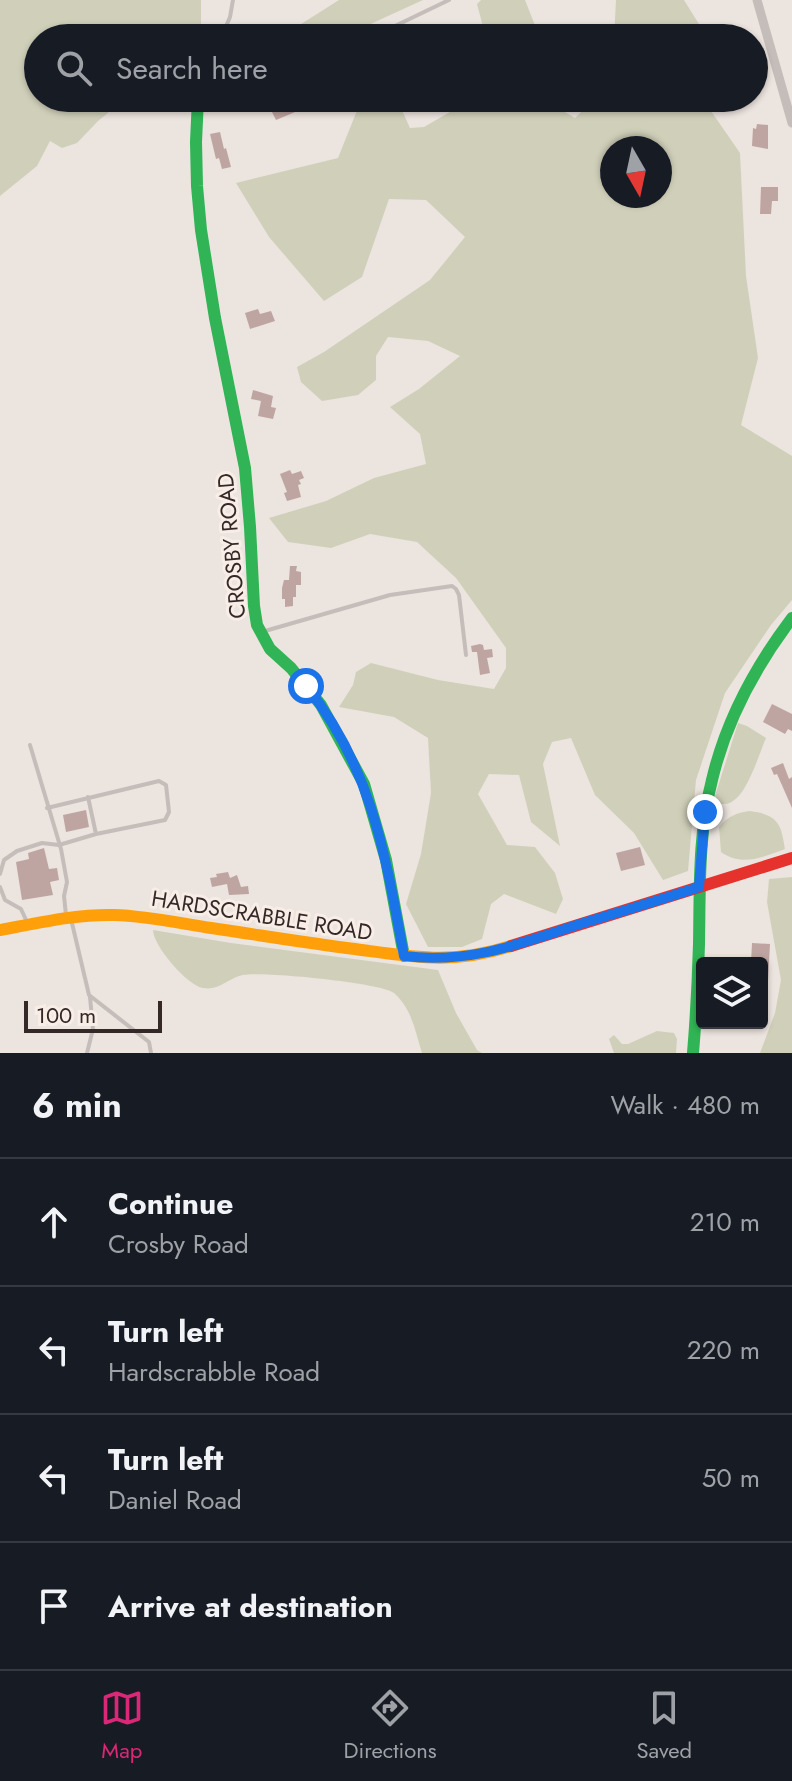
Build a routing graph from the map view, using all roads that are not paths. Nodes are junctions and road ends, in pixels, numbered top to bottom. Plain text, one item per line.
1 (233, 0) edge
2 (449, 0) edge
3 (757, 0) edge
4 (227, 24) edge
5 (399, 24) edge
6 (764, 24) edge
7 (768, 39) edge
8 (196, 112) edge
9 (792, 123) edge
10 (792, 618) edge
11 (261, 633) junction
12 (466, 655) dead end
13 (30, 745) dead end
14 (88, 797) junction
15 (47, 808) junction
16 (96, 834) junction
17 (59, 845) junction
18 (792, 858) edge
19 (1, 866) edge
20 (0, 874) edge
21 (0, 887) edge
22 (699, 887) junction
23 (68, 917) junction
24 (28, 924) junction
25 (0, 930) edge
26 (404, 956) junction
27 (89, 995) junction
28 (87, 1053) edge
29 (151, 1053) edge
30 (693, 1053) edge

1 - 4 lane
2 - 5 lane
3 - 6 street
7 - 9 street
8 - 11 street, CROSBY ROAD
10 - 22 street
11 - 12 lane
11 - 26 street, CROSBY ROAD
13 - 15 lane
14 - 15 lane
14 - 16 lane
14 - 16 lane
15 - 17 lane
16 - 17 lane
17 - 19 lane
17 - 23 lane
18 - 22 street, HARDSCRABBLE ROAD
19 - 20 lane
21 - 24 lane
22 - 26 street, HARDSCRABBLE ROAD
22 - 30 street
23 - 24 street, HARDSCRABBLE ROAD
23 - 26 street, HARDSCRABBLE ROAD
23 - 27 lane
24 - 25 street, HARDSCRABBLE ROAD
27 - 28 lane
27 - 29 lane

